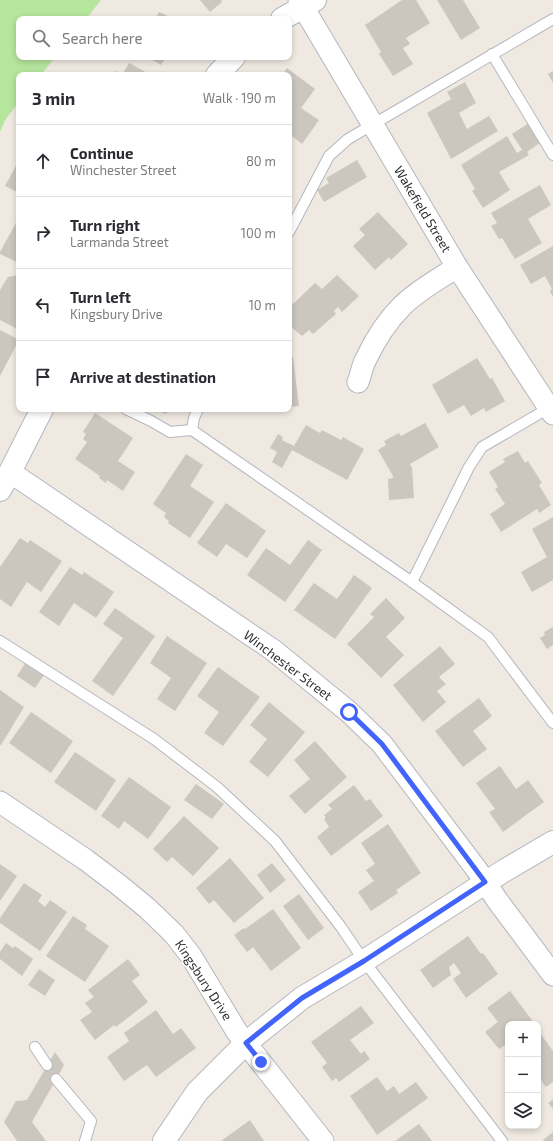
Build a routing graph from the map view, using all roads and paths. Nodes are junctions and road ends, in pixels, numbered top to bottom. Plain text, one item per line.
1 (306, 2) edge
2 (286, 16) edge
3 (553, 18) edge
4 (492, 54) junction
5 (231, 60) edge
6 (220, 72) edge
7 (373, 125) junction
8 (553, 155) edge
9 (292, 226) edge
10 (457, 267) junction
11 (358, 382) dead end
12 (551, 411) edge
13 (40, 412) edge
14 (132, 412) edge
15 (197, 412) edge
16 (192, 430) junction
17 (5, 481) edge
18 (412, 582) junction
19 (0, 641) edge
20 (553, 723) edge
21 (0, 802) edge
22 (553, 842) edge
23 (485, 882) junction
24 (364, 961) junction
25 (553, 975) edge
26 (246, 1043) junction
27 (34, 1047) dead end
28 (47, 1065) dead end
29 (56, 1079) dead end
30 (85, 1141) edge
31 (164, 1141) edge
32 (324, 1141) edge
33 (502, 1141) edge

1 - 2 street
1 - 7 street, Wakefield Street
3 - 4 lane
4 - 7 lane
4 - 8 lane
5 - 6 street
7 - 9 lane
7 - 10 street, Wakefield Street
10 - 11 street
10 - 12 street, Wakefield Street
12 - 18 lane
13 - 17 street
14 - 16 lane
15 - 16 lane
16 - 18 lane
17 - 23 street, Winchester Street
18 - 20 lane
19 - 24 lane
21 - 26 street, Kingsbury Drive
22 - 23 street
23 - 24 street
23 - 25 street, Winchester Street
24 - 26 street
24 - 33 lane
26 - 31 street
26 - 32 street, Kingsbury Drive
27 - 28 lane
29 - 30 lane

